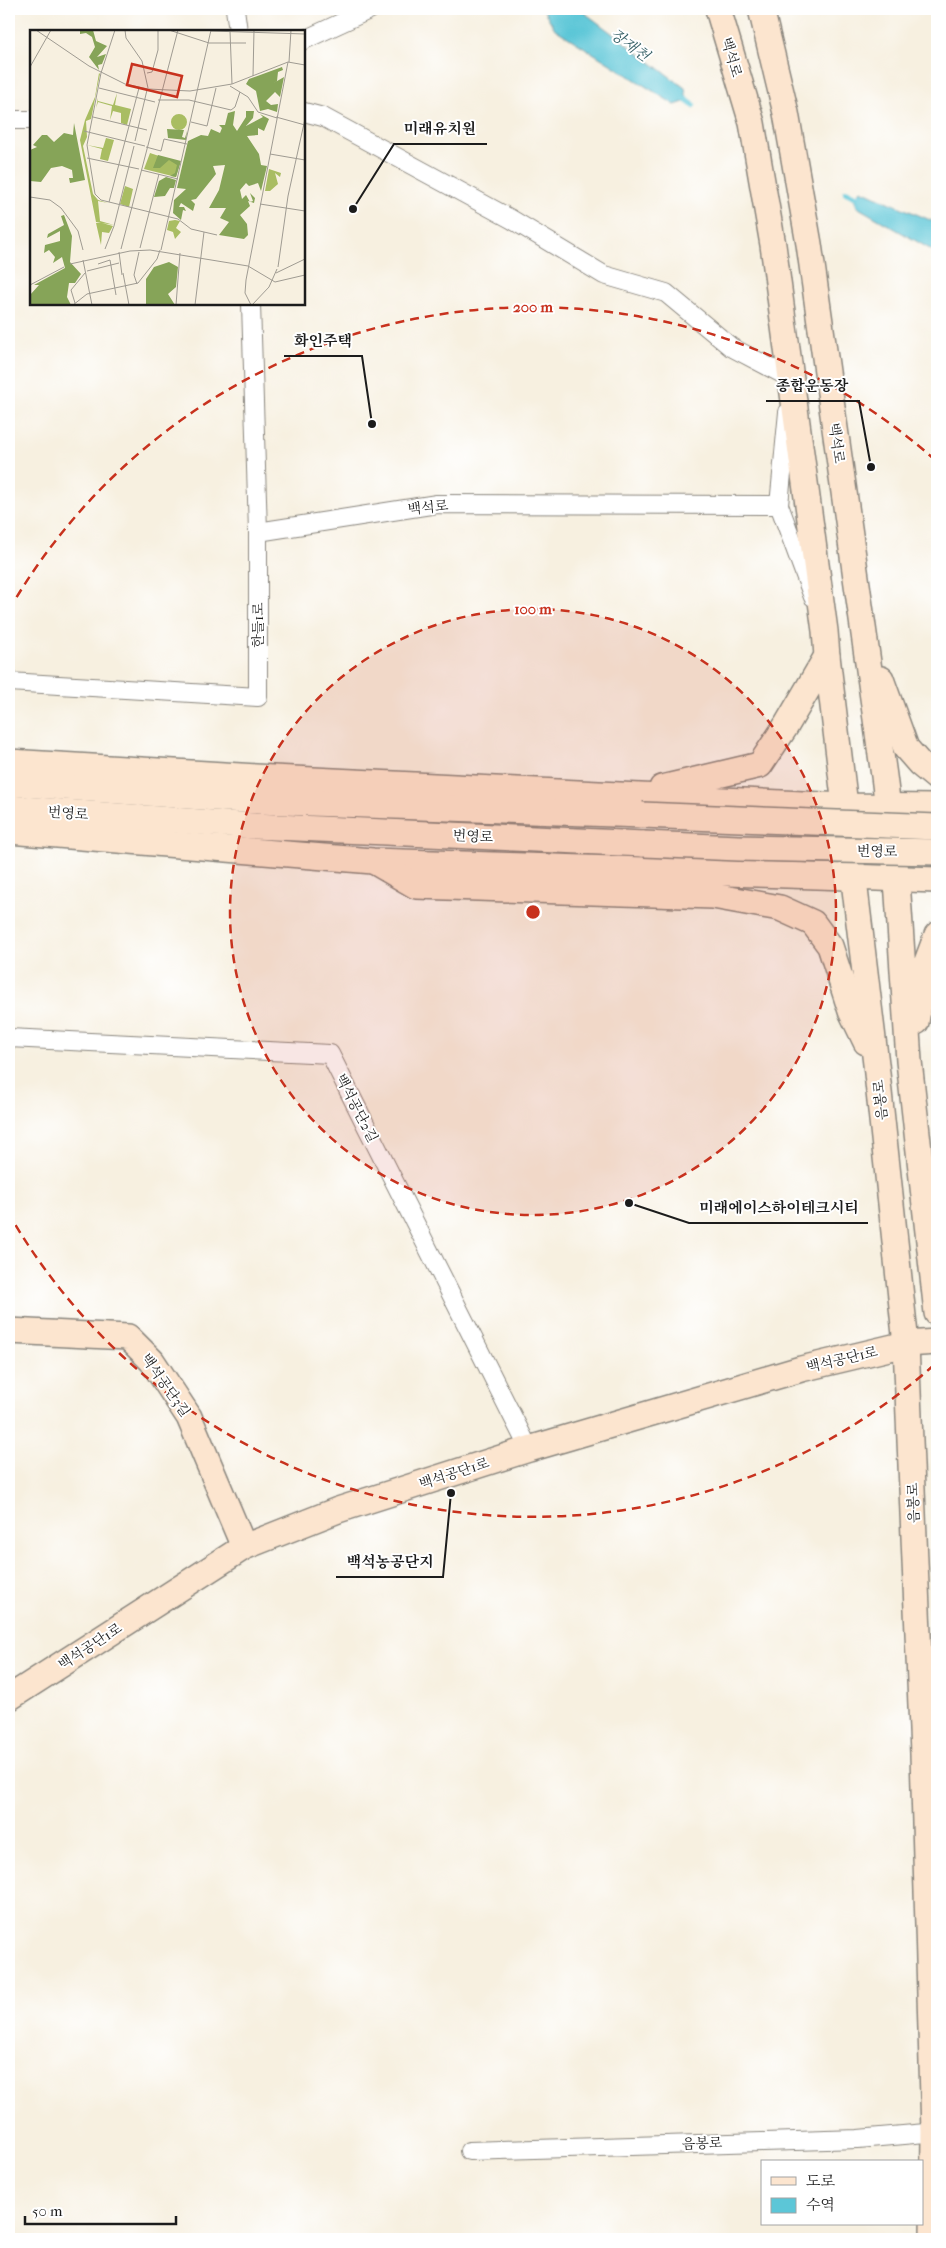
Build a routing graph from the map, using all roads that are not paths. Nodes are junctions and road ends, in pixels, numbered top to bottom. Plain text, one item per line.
1 (235, 9) edge
2 (371, 9) edge
3 (718, 9) edge
4 (761, 9) edge
5 (238, 30) edge
6 (305, 40) edge
7 (305, 112) edge
8 (9, 120) edge
9 (30, 120) edge
10 (251, 305) edge
11 (792, 379) junction
12 (779, 505) junction
13 (258, 532) junction
14 (863, 626) junction
15 (825, 631) junction
16 (827, 656) junction
17 (9, 682) edge
18 (9, 762) edge
19 (937, 778) edge
20 (9, 783) edge
21 (688, 798) junction
22 (636, 805) junction
23 (844, 806) junction
24 (886, 807) junction
25 (937, 807) edge
26 (9, 808) edge
27 (937, 827) edge
28 (9, 831) edge
29 (937, 852) edge
30 (373, 860) junction
31 (686, 872) junction
32 (852, 878) junction
33 (897, 880) junction
34 (937, 880) edge
35 (937, 936) edge
36 (9, 1038) edge
37 (909, 1061) junction
38 (876, 1064) junction
39 (936, 1303) edge
40 (9, 1331) edge
41 (937, 1342) edge
42 (906, 1344) junction
43 (530, 1449) junction
44 (244, 1547) junction
45 (9, 1698) edge
46 (935, 2132) edge
47 (469, 2151) dead end
48 (934, 2239) edge

1 - 5 street
2 - 6 street
3 - 11 main road, 백석로
4 - 14 main road, 백석로
7 - 11 street
8 - 9 street
10 - 13 street, 한들1로
11 - 12 street
11 - 15 main road, 백석로
12 - 13 street, 백석로
12 - 15 street
13 - 17 street, 한들1로
14 - 19 main road
14 - 24 main road, 백석로
15 - 16 main road, 백석로
16 - 22 main road
16 - 23 main road, 백석로
18 - 22 main road
20 - 22 main road, 번영로
21 - 22 main road
21 - 23 main road
21 - 31 main road
22 - 27 main road, 번영로, bridge
23 - 24 main road
23 - 32 main road, 백석로
24 - 25 main road
24 - 33 main road, 백석로
26 - 29 main road, 번영로, bridge
28 - 30 main road
30 - 31 main road
30 - 38 main road
31 - 32 main road
32 - 33 main road
32 - 38 main road, 음봉로
33 - 34 main road
33 - 37 main road
35 - 37 main road
36 - 43 street, 백석공단2길
37 - 39 main road
38 - 42 main road, 음봉로
40 - 44 main road, 백석공단3길
41 - 42 main road, 백석공단1로
42 - 43 main road, 백석공단1로
42 - 46 main road, 음봉로
43 - 44 main road, 백석공단1로
44 - 45 main road, 백석공단1로
46 - 47 street, 음봉로
46 - 48 main road, 음봉로

